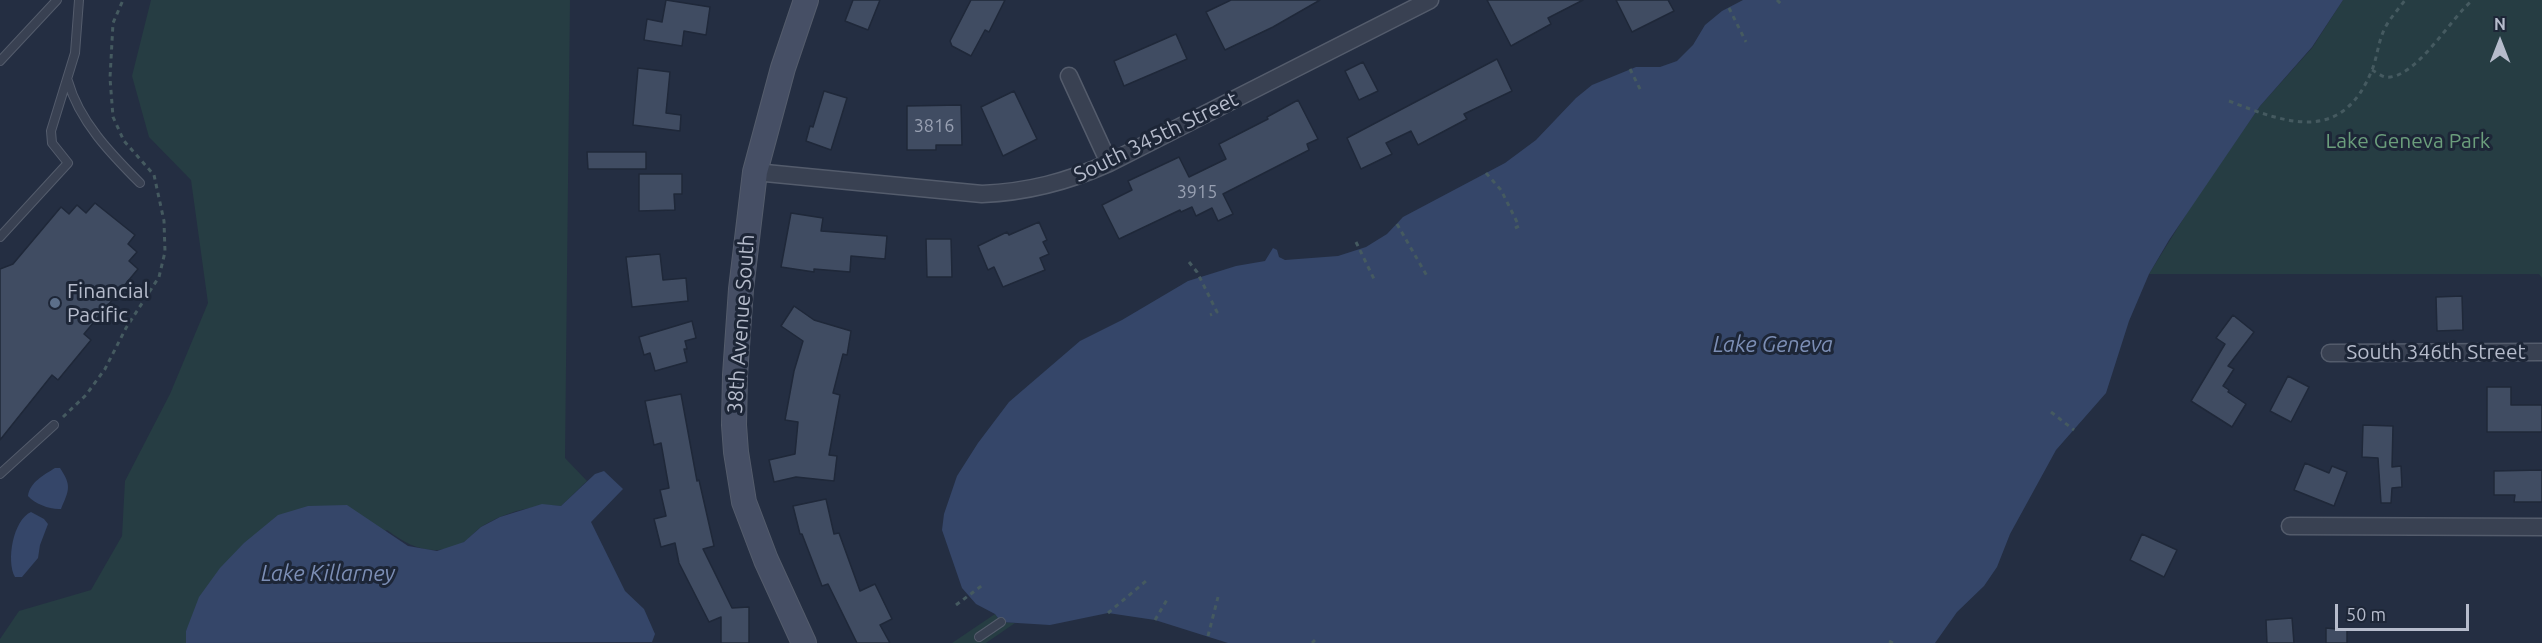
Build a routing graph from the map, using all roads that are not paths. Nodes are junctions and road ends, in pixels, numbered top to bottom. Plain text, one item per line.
1 (57, 0) edge
2 (79, 0) edge
3 (806, 0) edge
4 (1430, 0) edge
5 (0, 61) edge
6 (1069, 76) dead end
7 (67, 81) junction
8 (1109, 163) junction
9 (755, 172) junction
10 (140, 183) dead end
11 (0, 237) edge
12 (2542, 352) edge
13 (2330, 353) dead end
14 (54, 425) road end
15 (0, 474) edge
16 (2290, 526) dead end
17 (2542, 527) edge
18 (1001, 622) dead end
19 (979, 637) dead end
20 (804, 643) edge

1 - 5 lane
2 - 7 lane
3 - 9 street, 38th Avenue South
4 - 8 street, South 345th Street
6 - 8 street
7 - 10 lane
7 - 11 lane
8 - 9 street, South 345th Street
9 - 20 street, 38th Avenue South
12 - 13 street, South 346th Street
14 - 15 lane
16 - 17 street
18 - 19 lane

